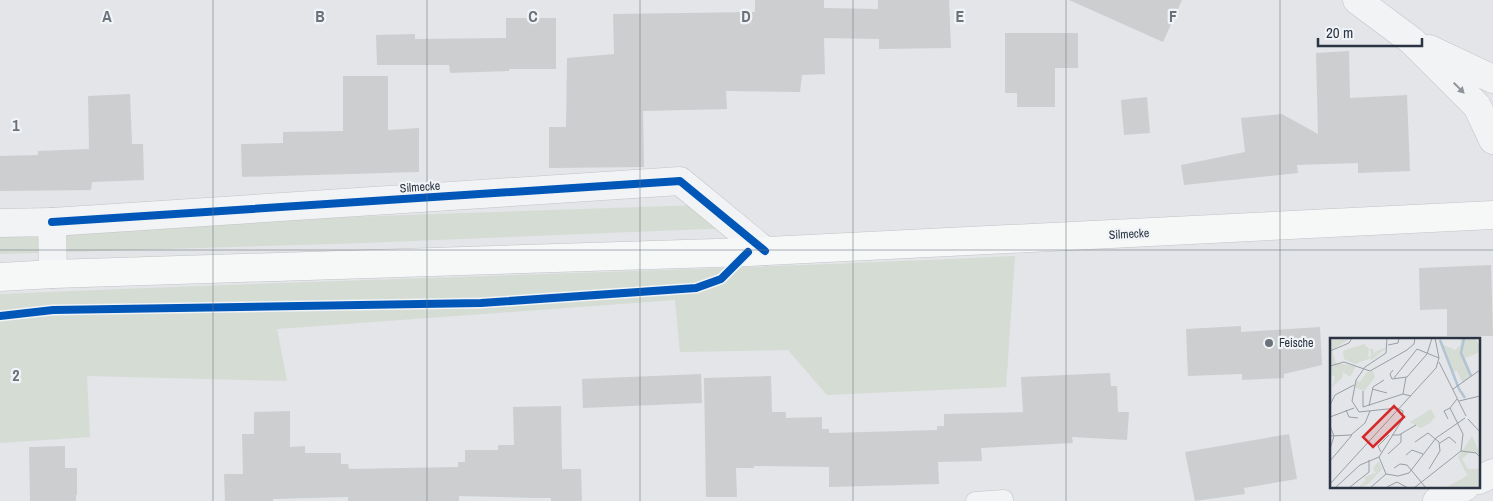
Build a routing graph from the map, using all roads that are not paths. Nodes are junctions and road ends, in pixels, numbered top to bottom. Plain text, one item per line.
1 (1357, 0) edge
2 (1412, 41) junction
3 (1493, 79) edge
4 (1493, 140) edge
5 (1493, 215) edge
6 (52, 222) junction
7 (0, 223) edge
8 (765, 251) junction
9 (53, 274) junction
10 (0, 277) edge
11 (1493, 473) edge
12 (1480, 480) edge
13 (1463, 488) edge
14 (1004, 499) dead end
15 (975, 501) edge
16 (1437, 501) edge

1 - 2 street
2 - 3 street
2 -> 4 street
5 - 8 main road, Silmecke
6 - 7 street, Silmecke
6 - 8 street, Silmecke
6 - 9 street
8 - 9 main road, Silmecke
9 - 10 main road, Silmecke
11 - 12 street
13 - 16 street
14 - 15 lane

